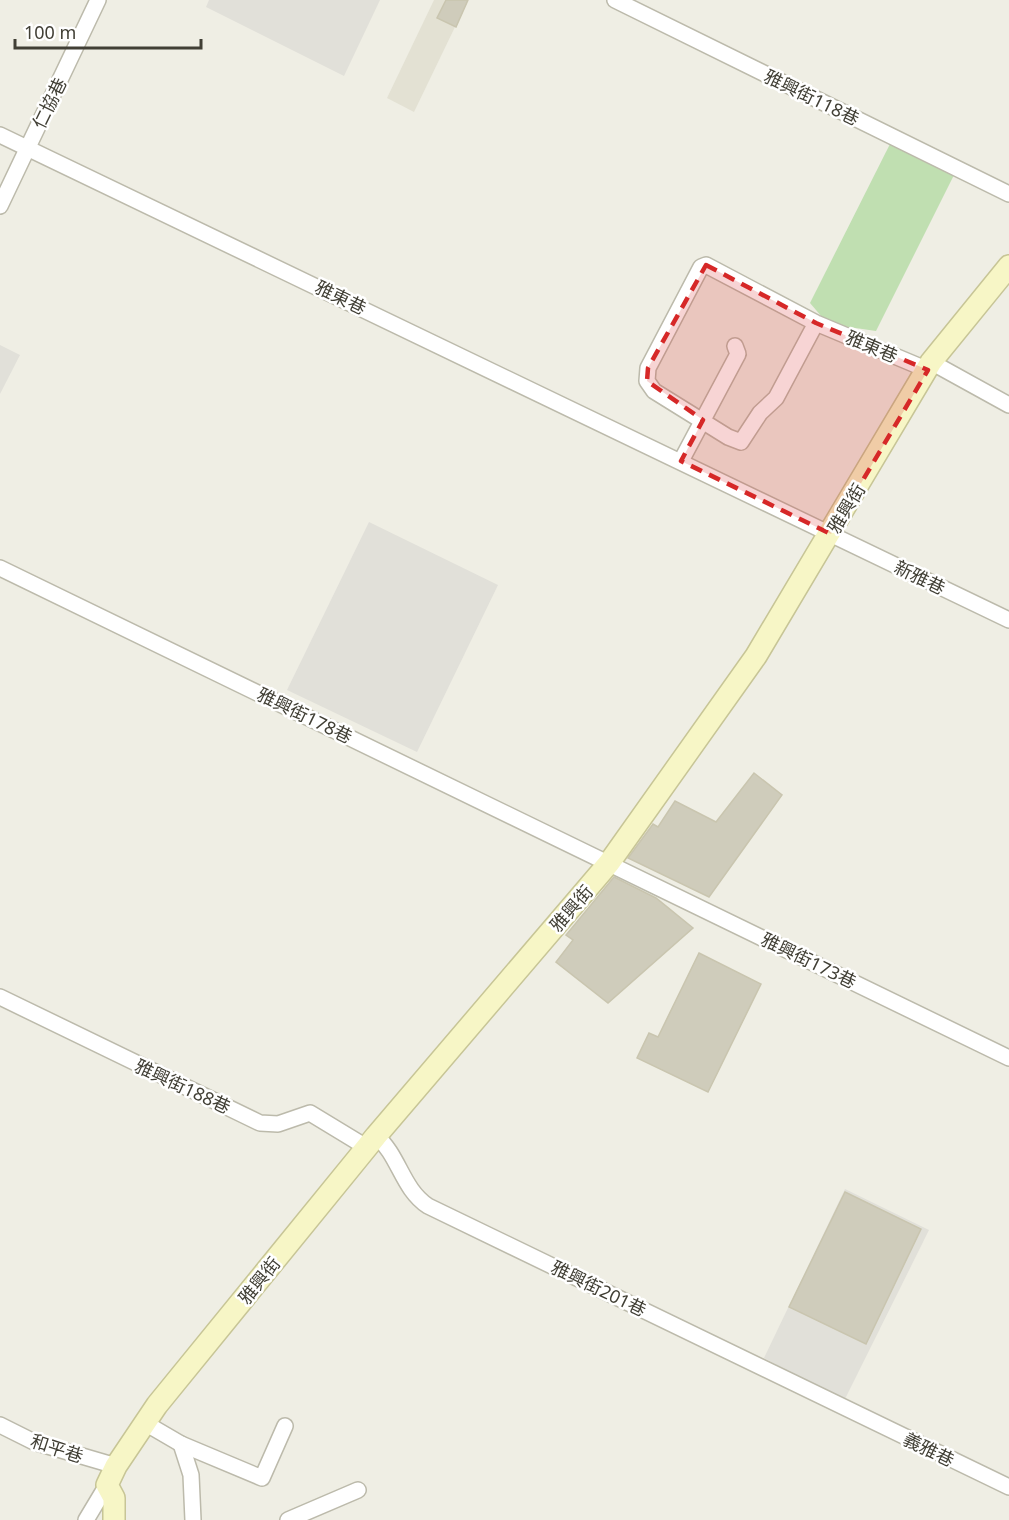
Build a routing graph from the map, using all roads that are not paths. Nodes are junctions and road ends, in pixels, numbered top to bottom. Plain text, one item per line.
1 (98, 0) edge
2 (615, 0) edge
3 (0, 135) edge
4 (28, 147) junction
5 (1009, 194) edge
6 (0, 206) edge
7 (1009, 266) edge
8 (816, 323) junction
9 (735, 346) dead end
10 (930, 366) junction
11 (1009, 405) edge
12 (703, 420) junction
13 (681, 461) junction
14 (831, 534) junction
15 (0, 568) edge
16 (1009, 620) edge
17 (609, 863) junction
18 (0, 997) edge
19 (1009, 1058) edge
20 (371, 1142) junction
21 (849, 1410) joint
22 (145, 1424) junction
23 (0, 1425) edge
24 (285, 1426) dead end
25 (181, 1444) junction
26 (116, 1466) junction
27 (107, 1485) junction
28 (1009, 1488) edge
29 (358, 1490) dead end
30 (86, 1520) edge
31 (114, 1520) edge
32 (193, 1520) edge
33 (288, 1520) edge

1 - 4 street, 仁協巷
2 - 5 street, 雅興街118巷
3 - 4 street, 雅東巷
4 - 6 street, 仁協巷
4 - 13 street, 雅東巷
7 - 10 street, 雅興街
8 - 10 street, 雅東巷
8 - 12 street, 雅東巷
8 - 12 street, 雅東巷
9 - 12 street
10 - 11 street, 雅東巷
10 - 14 street, 雅興街
12 - 13 street
13 - 14 street, 雅東巷
14 - 16 street, 新雅巷
14 - 17 street, 雅興街
15 - 17 street, 雅興街178巷
17 - 19 street, 雅興街173巷
17 - 20 street, 雅興街
18 - 20 street, 雅興街188巷
20 - 21 street, 雅興街201巷
20 - 22 street, 雅興街
21 - 28 street, 義雅巷
22 - 25 street
22 - 26 street, 雅興街
23 - 26 street, 和平巷
24 - 25 street
25 - 32 street
26 - 27 street, 雅興街
27 - 30 street
27 - 31 street
29 - 33 street

